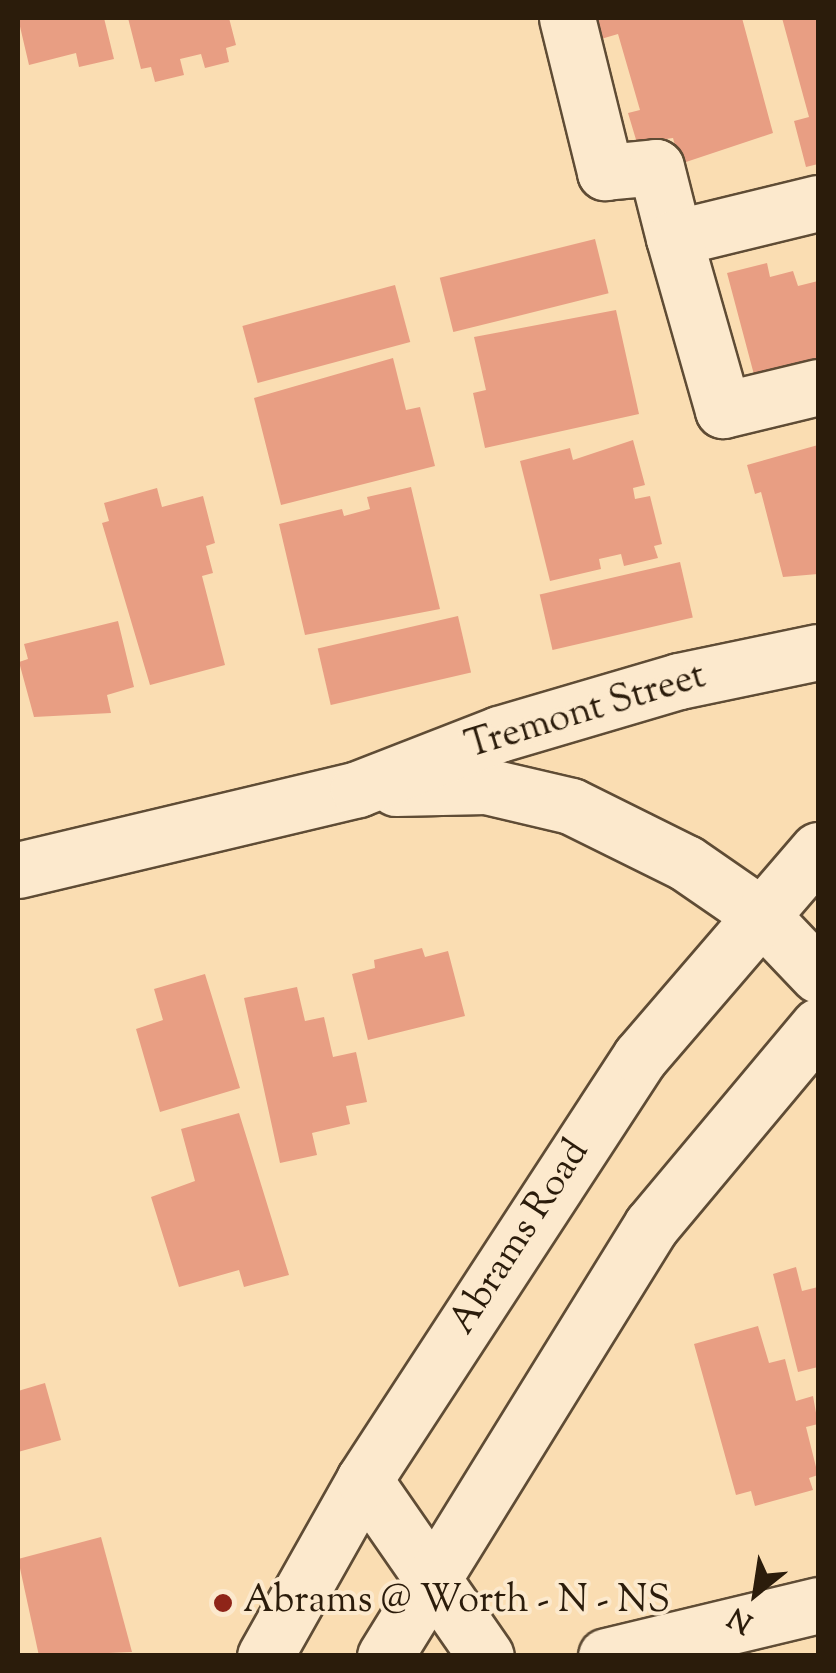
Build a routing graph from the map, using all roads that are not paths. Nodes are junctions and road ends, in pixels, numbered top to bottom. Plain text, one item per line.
1 (567, 18) edge
2 (818, 203) edge
3 (674, 238) junction
4 (818, 387) edge
5 (818, 652) edge
6 (358, 789) junction
7 (818, 850) edge
8 (18, 870) edge
9 (760, 914) junction
10 (818, 974) edge
11 (818, 1026) edge
12 (364, 1480) junction
13 (432, 1578) junction
14 (818, 1604) edge
15 (265, 1656) edge
16 (385, 1656) edge
17 (486, 1656) edge
18 (606, 1656) edge

1 - 3 street
2 - 3 street
3 - 4 street
5 - 6 street, Tremont Street
6 - 8 street, Tremont Street
6 - 9 street, Tremont Street
7 - 9 street, Abrams Road
9 - 10 street, Tremont Street
9 - 12 street, Abrams Road
11 - 13 street
12 - 13 street
12 - 15 street, Abrams Road
13 - 16 street
13 - 17 street
14 - 18 street

